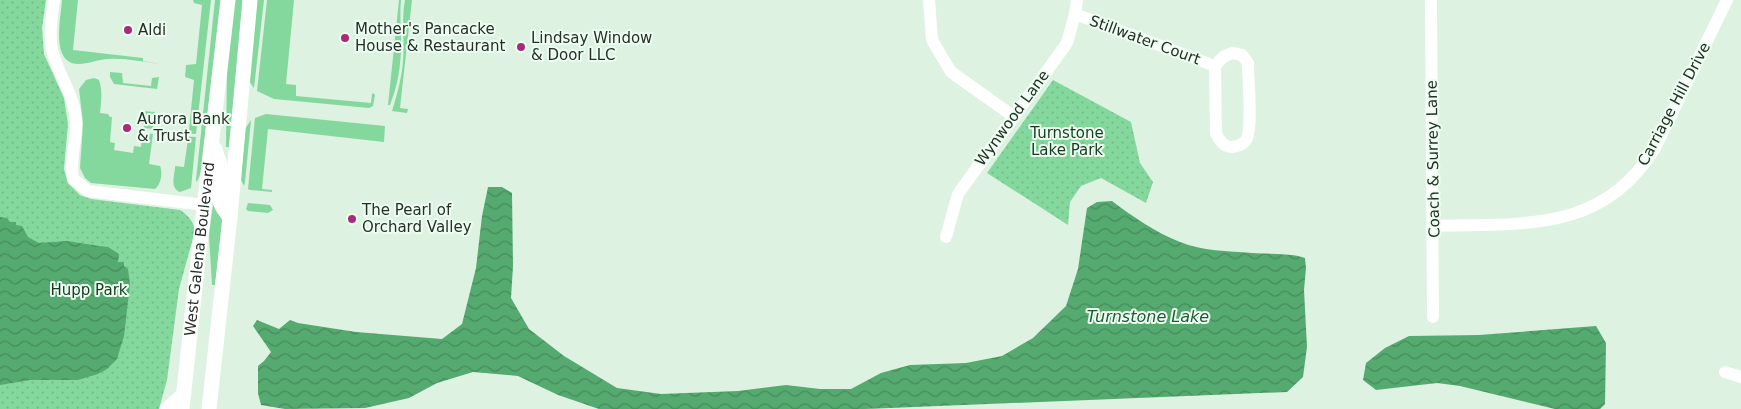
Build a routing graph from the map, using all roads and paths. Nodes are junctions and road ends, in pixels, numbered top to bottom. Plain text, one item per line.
1 (54, 0) edge
2 (228, 0) edge
3 (250, 0) edge
4 (929, 0) edge
5 (1077, 0) edge
6 (1431, 0) edge
7 (1725, 1) edge
8 (1075, 14) junction
9 (1215, 66) junction
10 (1013, 116) junction
11 (212, 141) junction
12 (205, 205) junction
13 (230, 218) junction
14 (1433, 226) junction
15 (946, 237) dead end
16 (1433, 317) dead end
17 (1725, 372) dead end
18 (1741, 377) edge
19 (211, 393) junction
20 (183, 402) edge
21 (168, 409) edge
22 (209, 409) edge
23 (218, 409) edge

1 - 12 street
2 - 11 main road, West Galena Boulevard
3 - 13 main road, West Galena Boulevard
4 - 10 street
5 - 8 street, Wynwood Lane
6 - 14 street, Coach & Surrey Lane
7 - 14 street, Carriage Hill Drive
8 - 9 street, Stillwater Court
8 - 10 street, Wynwood Lane
9 - 9 street, Stillwater Court
10 - 15 street, Wynwood Lane
11 - 12 main road, West Galena Boulevard
11 - 13 main road
12 - 20 main road, West Galena Boulevard
13 - 19 main road, West Galena Boulevard
14 - 16 street, Coach & Surrey Lane
17 - 18 street
19 - 22 main road, West Galena Boulevard
19 - 23 main road
20 - 21 main road

